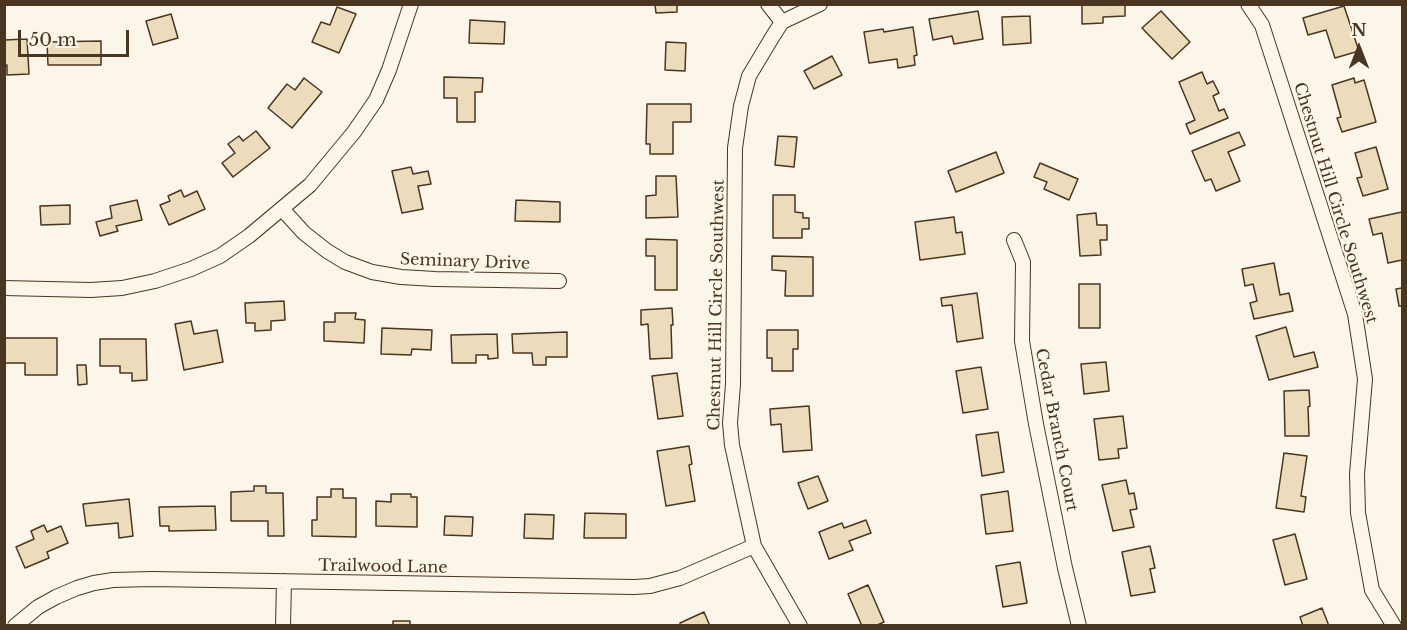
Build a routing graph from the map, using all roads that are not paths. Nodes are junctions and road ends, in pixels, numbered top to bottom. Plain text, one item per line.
1 (411, 4) edge
2 (768, 4) edge
3 (820, 4) edge
4 (1248, 4) edge
5 (782, 22) junction
6 (282, 210) junction
7 (1014, 240) dead end
8 (559, 281) dead end
9 (4, 288) edge
10 (754, 546) junction
11 (284, 582) junction
12 (15, 626) edge
13 (283, 626) edge
14 (800, 626) edge
15 (1079, 626) edge
16 (1394, 626) edge

1 - 6 street
2 - 5 street
3 - 5 street
4 - 16 street, Chestnut Hill Circle Southwest
5 - 10 street, Chestnut Hill Circle Southwest
6 - 8 street, Seminary Drive
6 - 9 street
7 - 15 street, Cedar Branch Court
10 - 11 street, Trailwood Lane
10 - 14 street, Chestnut Hill Circle Southwest
11 - 12 street, Trailwood Lane
11 - 13 street

